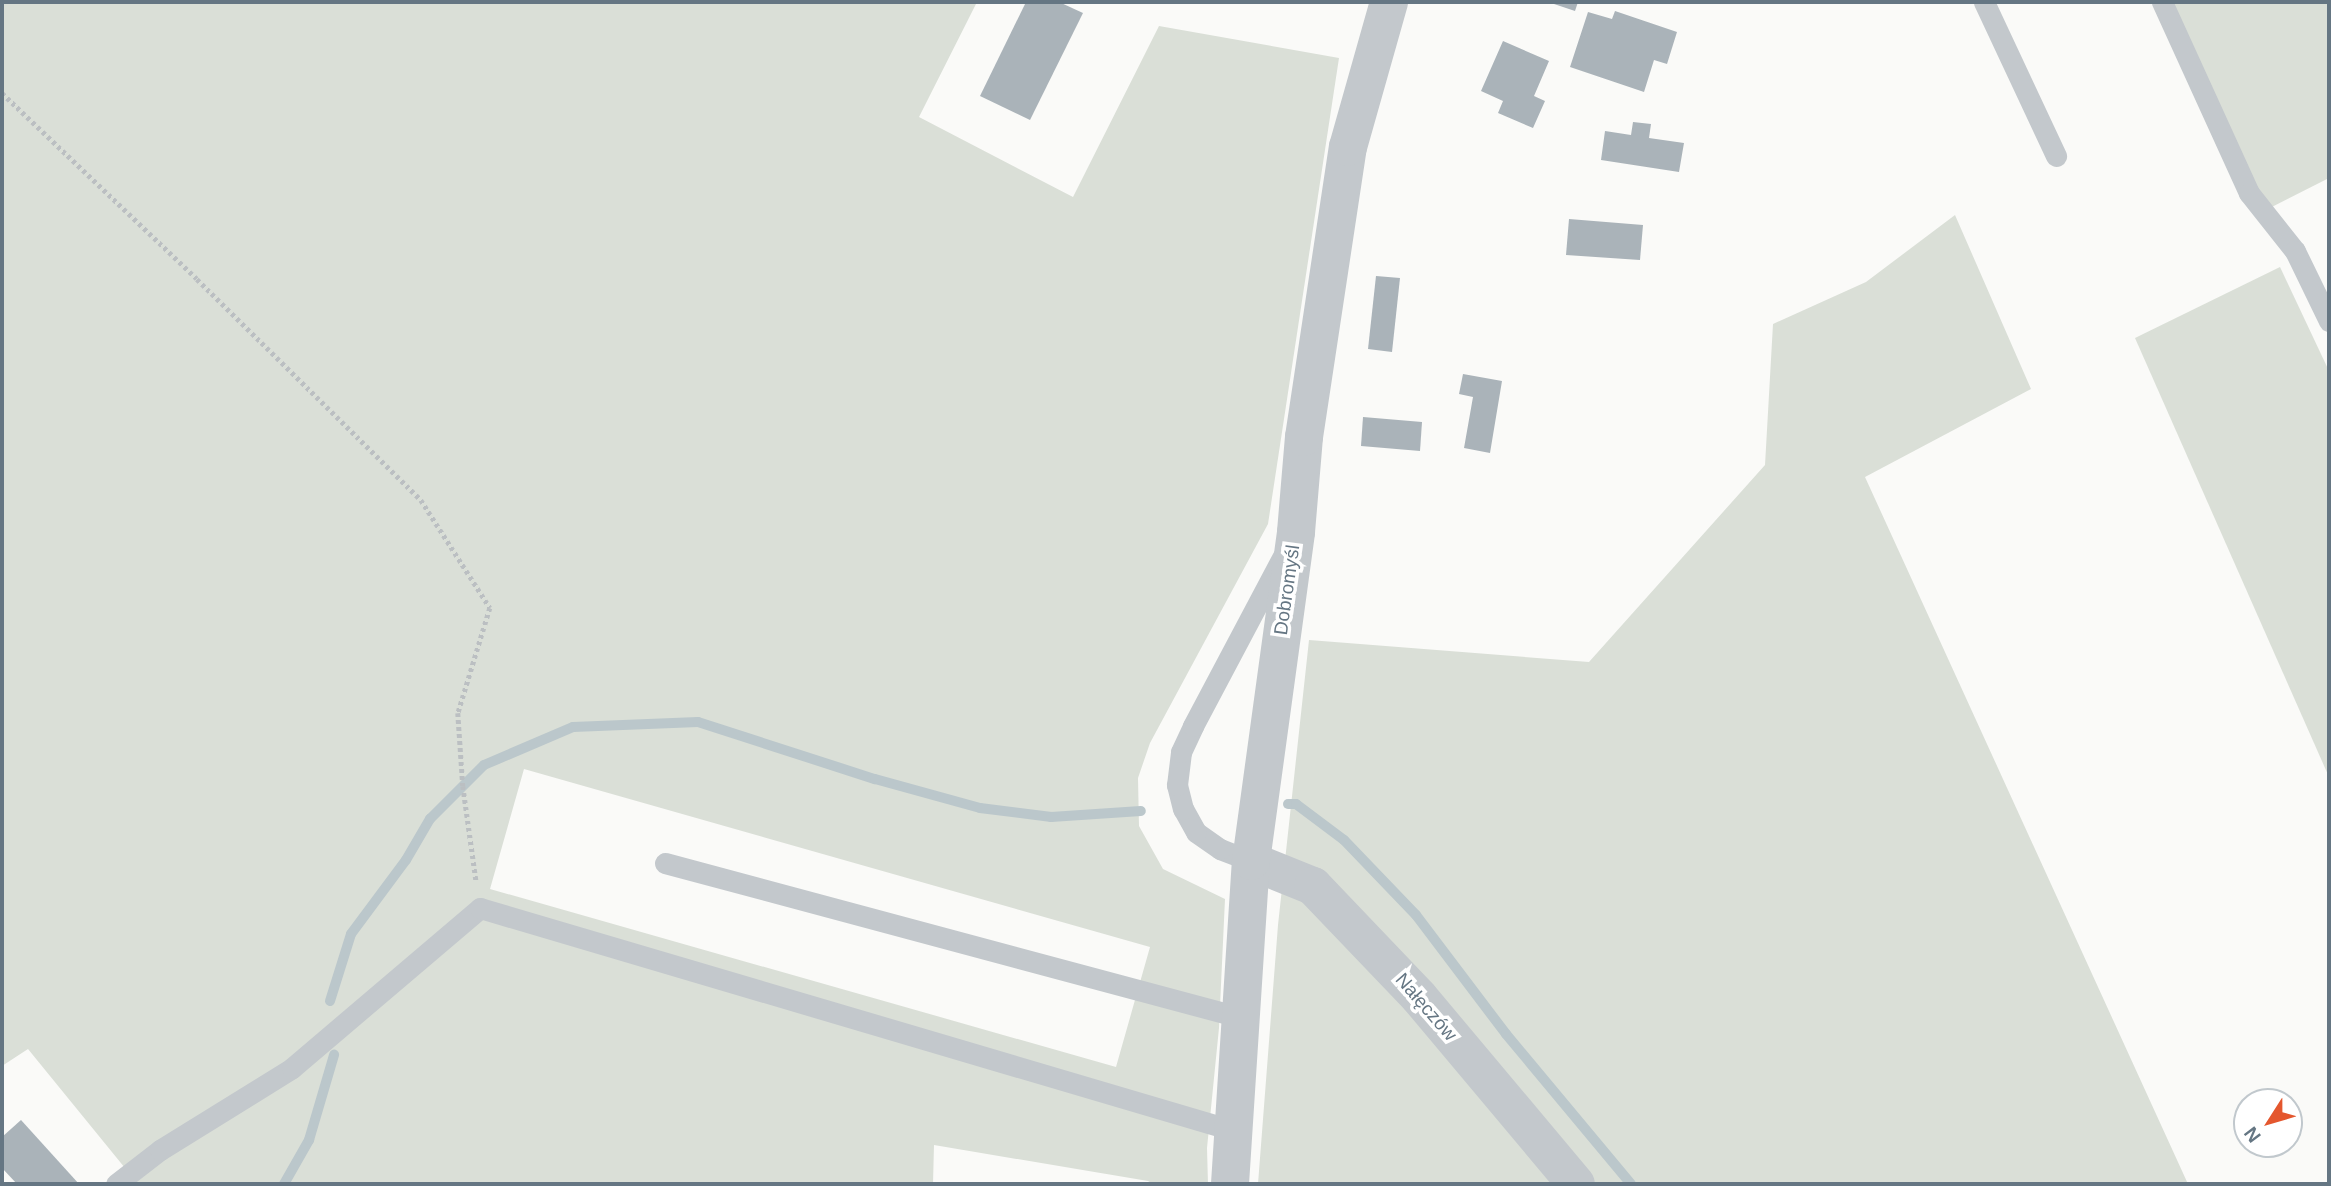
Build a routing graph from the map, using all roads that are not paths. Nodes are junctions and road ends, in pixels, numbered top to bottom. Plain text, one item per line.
1 (1388, 2) edge
2 (1984, 2) edge
3 (2162, 2) edge
4 (2056, 156) dead end
5 (2329, 321) edge
6 (1296, 532) junction
7 (1251, 861) junction
8 (665, 863) dead end
9 (1239, 1017) junction
10 (1233, 1130) junction
11 (116, 1184) edge
12 (1230, 1184) edge
13 (1576, 1184) edge

1 - 6 street, Dobromyśl
2 - 4 lane
3 - 5 lane
6 - 7 street, Dobromyśl
6 - 7 lane
7 - 9 street, Dobromyśl
7 - 13 street, Nałęczów
8 - 9 lane
9 - 10 street, Dobromyśl
10 - 11 lane
10 - 12 street, Dobromyśl

